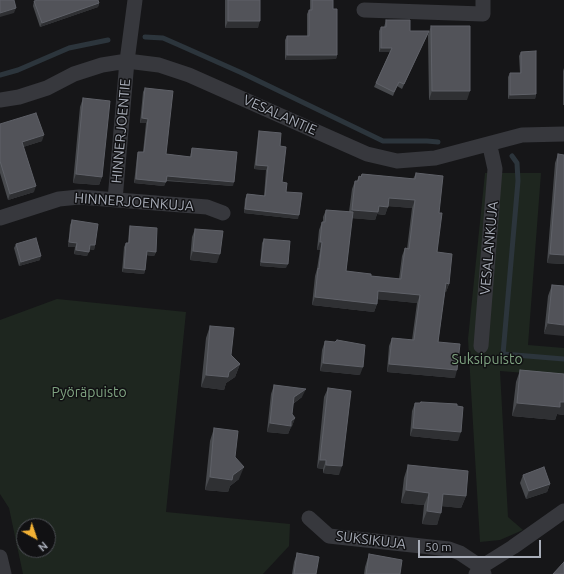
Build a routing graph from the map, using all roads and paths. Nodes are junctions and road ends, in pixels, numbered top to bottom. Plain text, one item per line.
1 (135, 0) edge
2 (483, 7) edge
3 (364, 10) dead end
4 (127, 61) junction
5 (0, 100) edge
6 (564, 134) edge
7 (491, 151) dead end
8 (115, 200) junction
9 (223, 213) dead end
10 (0, 218) edge
11 (480, 346) dead end
12 (564, 510) edge
13 (310, 518) dead end
14 (0, 557) edge
15 (480, 572) edge
16 (4, 574) edge

1 - 4 street, HINNERJOENTIE
2 - 3 street
4 - 5 street, VESALANTIE
4 - 6 street, VESALANTIE
4 - 8 street, HINNERJOENTIE
7 - 11 street, VESALANKUJA
8 - 9 street, HINNERJOENKUJA
8 - 10 street, HINNERJOENKUJA
12 - 15 street
13 - 15 street, SUKSIKUJA
14 - 16 street

